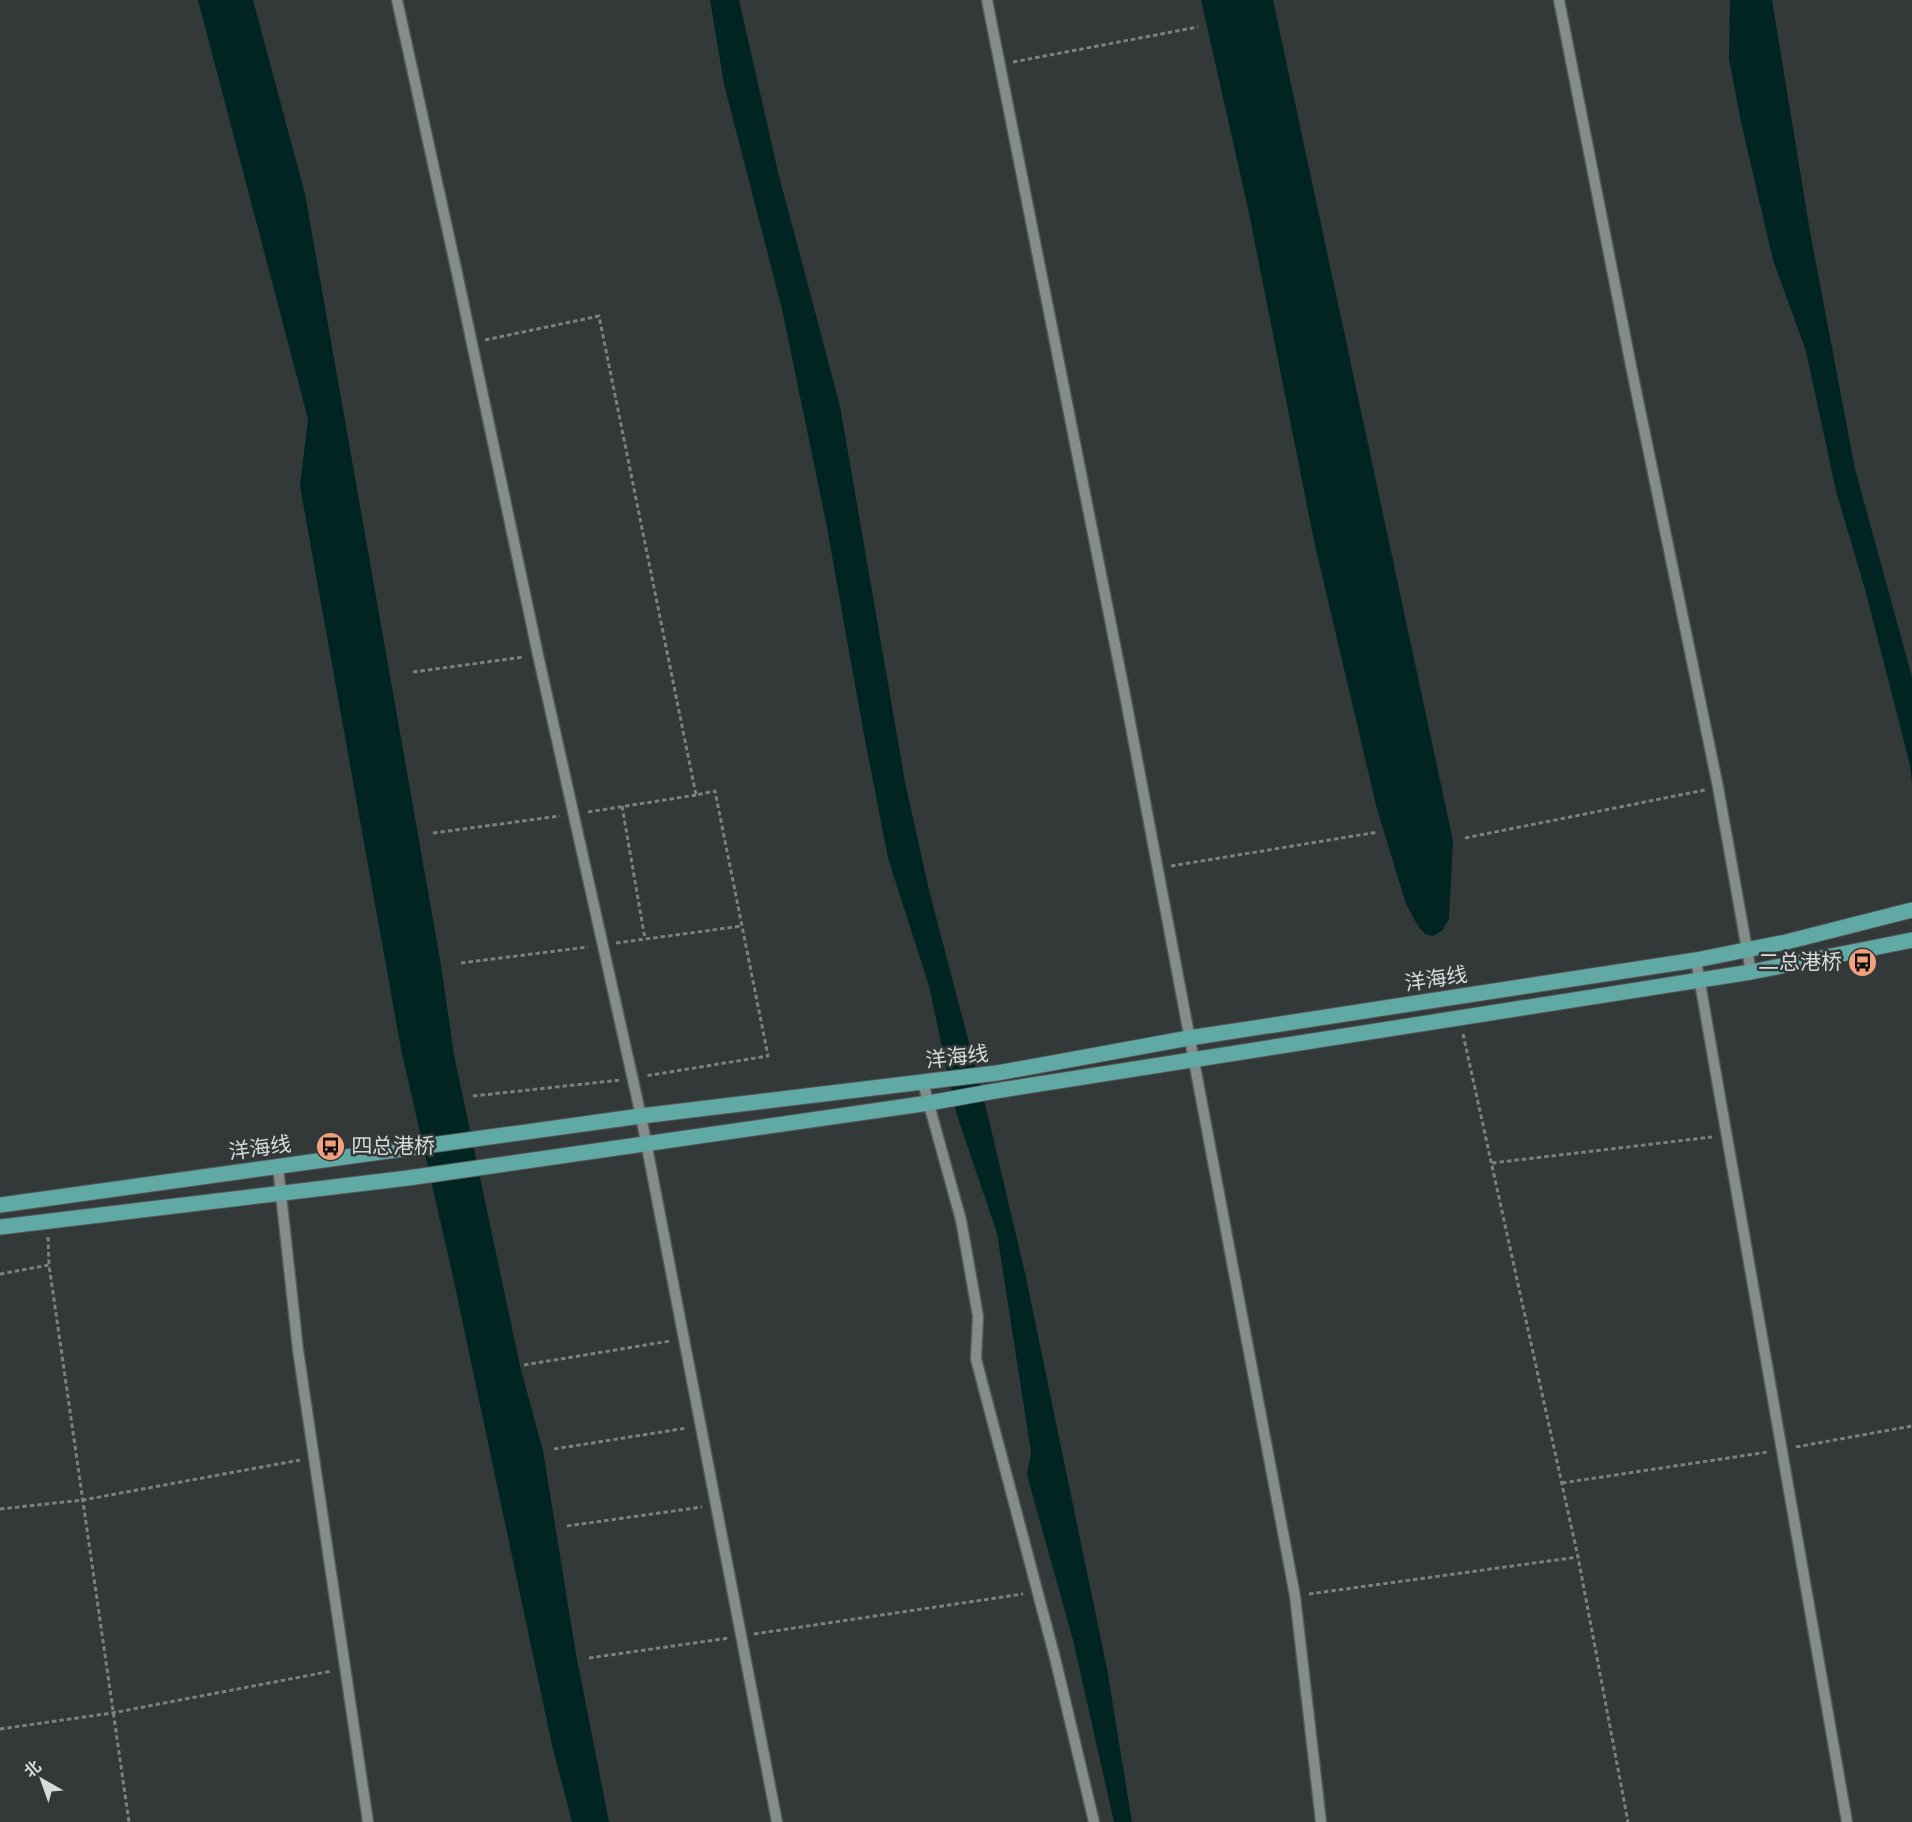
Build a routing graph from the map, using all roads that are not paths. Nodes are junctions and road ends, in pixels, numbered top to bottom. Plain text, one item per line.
1 (397, 0) edge
2 (987, 0) edge
3 (1559, 0) edge
4 (1912, 910) edge
5 (1908, 941) edge
6 (1747, 950) junction
7 (1696, 960) junction
8 (1751, 972) junction
9 (1699, 980) junction
10 (1189, 1038) junction
11 (1193, 1060) junction
12 (931, 1082) junction
13 (934, 1102) junction
14 (641, 1116) junction
15 (646, 1144) junction
16 (278, 1167) junction
17 (281, 1193) junction
18 (0, 1205) edge
19 (0, 1227) edge
20 (369, 1822) edge
21 (777, 1822) edge
22 (1094, 1822) edge
23 (1321, 1822) edge
24 (1847, 1822) edge

1 - 14 street
2 - 10 street
3 - 6 street
4 - 6 main road, 洋海线
5 - 8 main road, 洋海线
6 - 7 main road, 洋海线
6 - 8 street
7 - 9 street
7 - 10 main road, 洋海线
8 - 9 main road, 洋海线
9 - 11 main road, 洋海线
9 - 24 street
10 - 11 street
10 - 12 main road, 洋海线
11 - 13 main road, 洋海线
11 - 23 street
12 - 13 street
12 - 14 main road, 洋海线
13 - 15 main road, 洋海线
13 - 22 street
14 - 15 street
14 - 16 main road, 洋海线
15 - 17 main road, 洋海线
15 - 21 street
16 - 17 street
16 - 18 main road, 洋海线
17 - 19 main road, 洋海线
17 - 20 street

